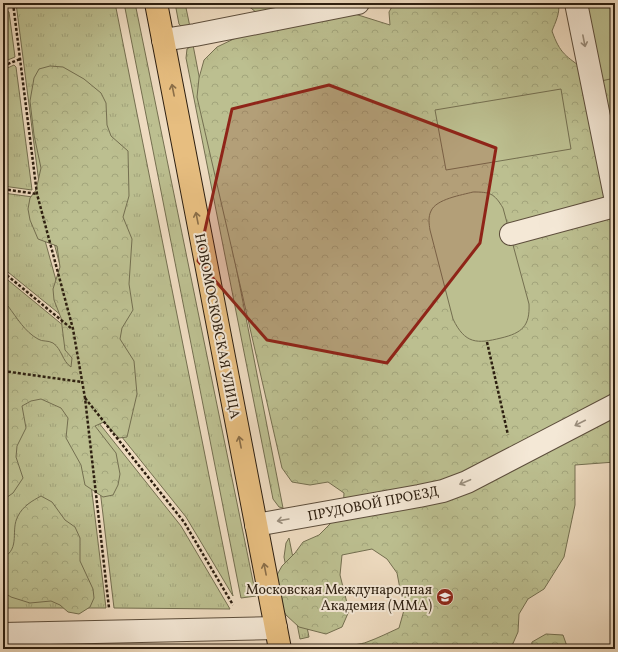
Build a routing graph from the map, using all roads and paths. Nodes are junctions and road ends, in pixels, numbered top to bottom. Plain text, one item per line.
1 (12, 3) edge
2 (156, 3) edge
3 (358, 3) edge
4 (576, 3) edge
5 (3, 8) edge
6 (163, 40) junction
7 (20, 59) junction
8 (3, 66) edge
9 (3, 189) edge
10 (37, 194) junction
11 (615, 196) edge
12 (615, 206) edge
13 (511, 234) dead end
14 (3, 272) edge
15 (73, 330) junction
16 (487, 342) dead end
17 (3, 371) edge
18 (82, 382) junction
19 (85, 398) junction
20 (615, 405) edge
21 (513, 457) junction
22 (256, 525) junction
23 (234, 608) dead end
24 (110, 611) dead end
25 (3, 634) edge
26 (278, 639) edge
27 (171, 640) edge

1 - 5 path
1 - 7 path
2 - 6 main road, НОВОМОСКОВСКАЯ УЛИЦА
3 - 6 street
4 -> 11 street
22 -> 6 main road, НОВОМОСКОВСКАЯ УЛИЦА
7 - 8 path
7 - 10 path
9 - 10 path
10 - 15 path
12 - 13 street
14 - 15 path
15 - 18 path
16 - 21 path
17 - 18 path
18 - 19 path
19 - 23 path
19 - 24 path
20 -> 21 street, ПРУДОВОЙ ПРОЕЗД
21 -> 22 street, ПРУДОВОЙ ПРОЕЗД
26 -> 22 main road, НОВОМОСКОВСКАЯ УЛИЦА
25 - 27 street
26 - 27 street

